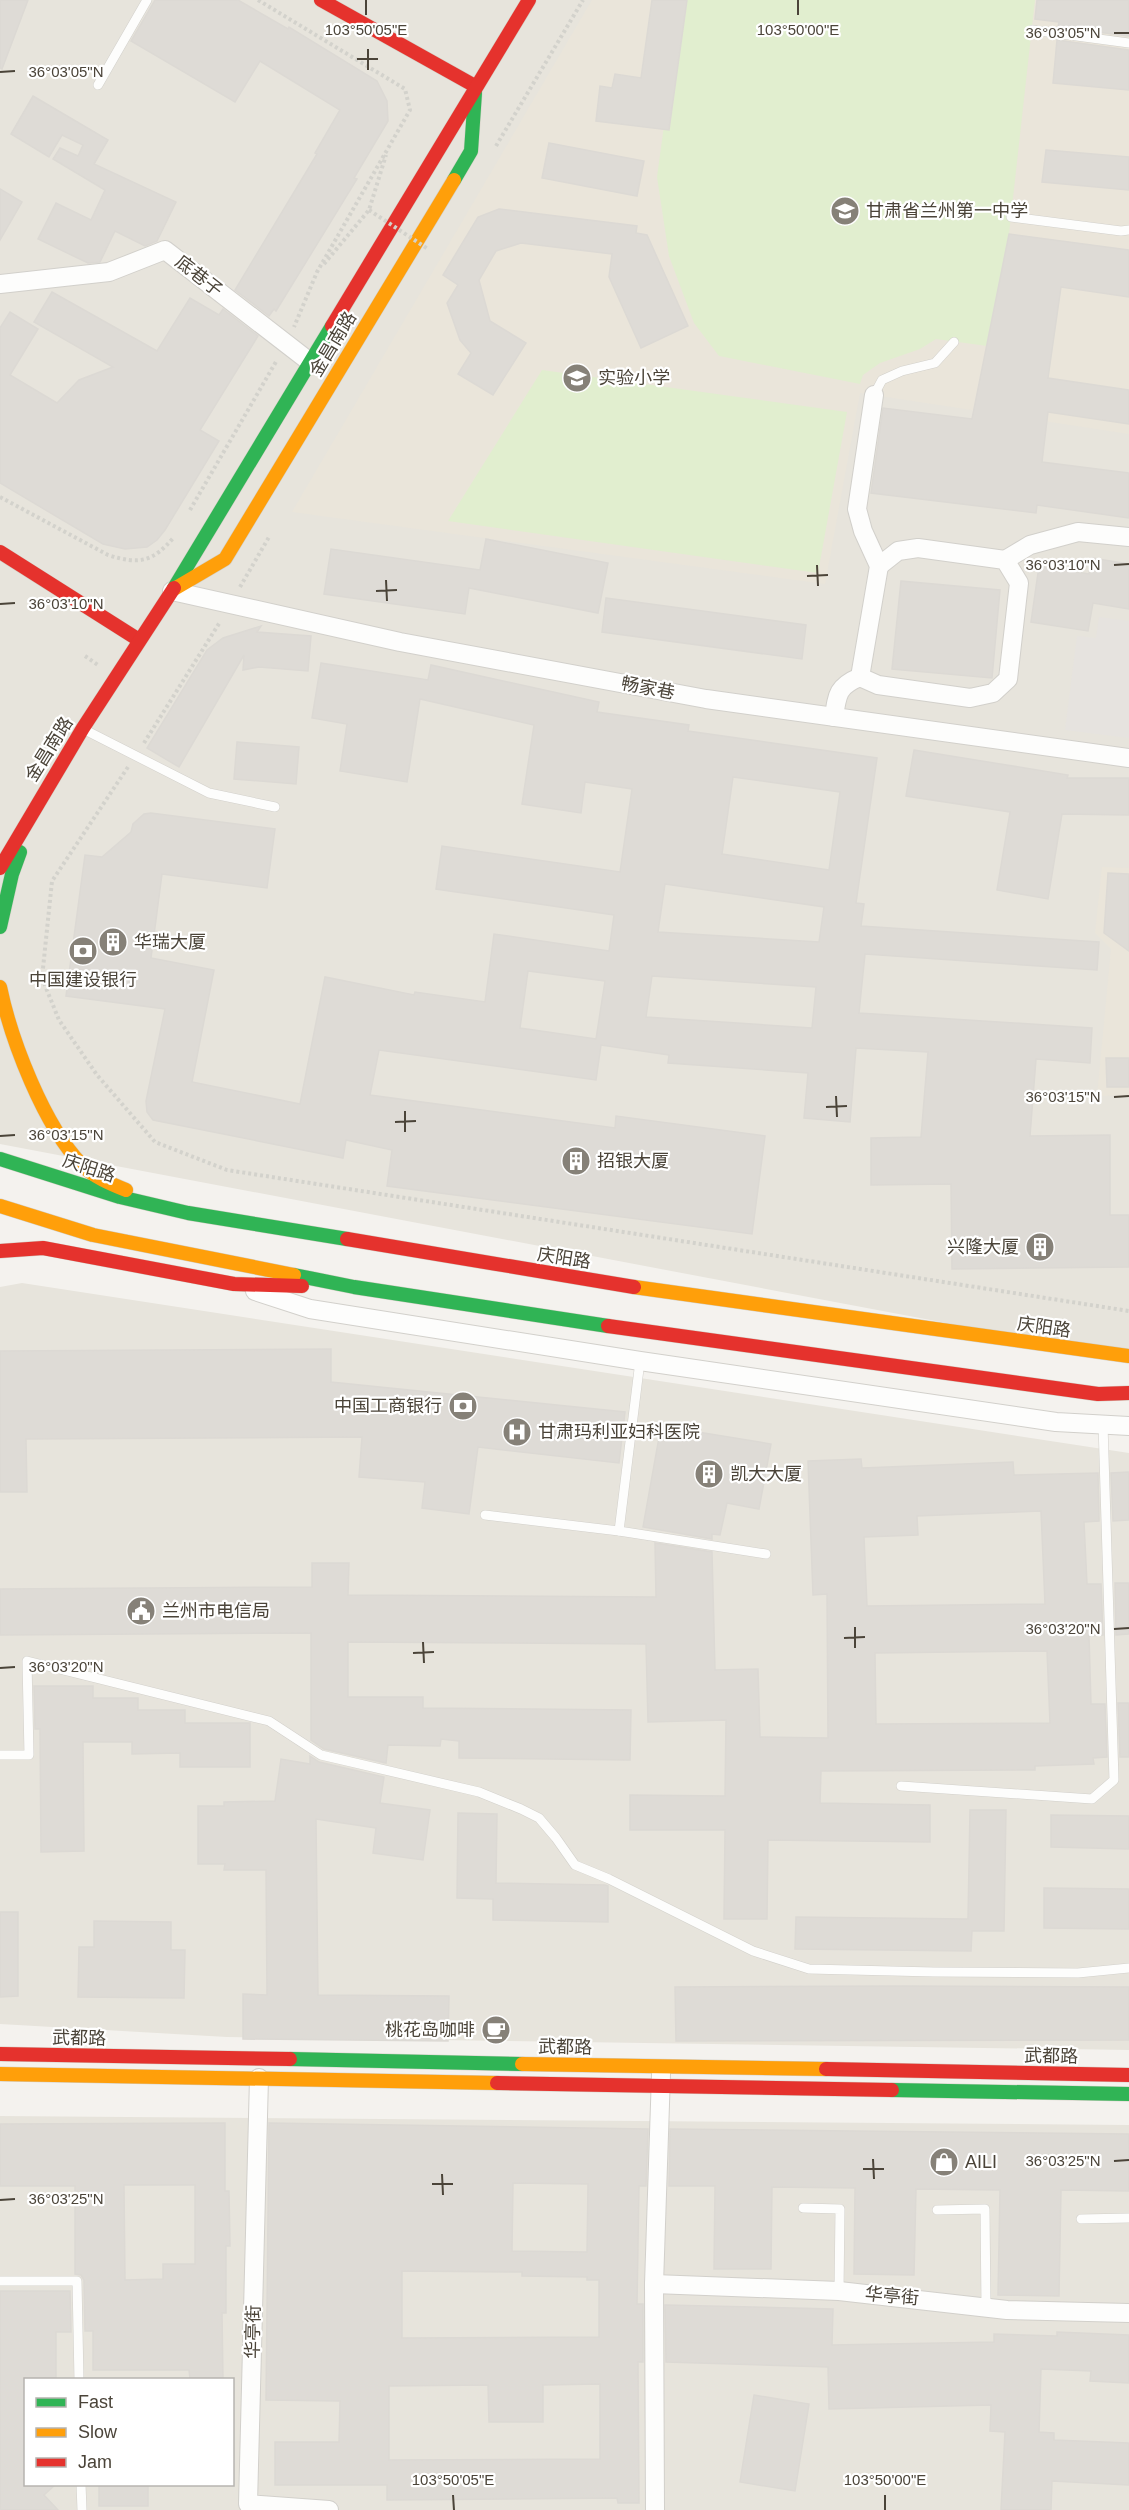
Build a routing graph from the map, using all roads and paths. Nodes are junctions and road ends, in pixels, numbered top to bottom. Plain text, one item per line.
1 (147, 0) edge
2 (258, 0) edge
3 (529, 0) edge
4 (583, 0) edge
5 (326, 1) edge
6 (1032, 30) dead end
7 (1129, 43) edge
8 (98, 85) dead end
9 (475, 86) junction
10 (388, 145) junction
11 (494, 150) dead end
12 (369, 210) junction
13 (1011, 217) dead end
14 (1129, 230) edge
15 (435, 248) dead end
16 (428, 249) dead end
17 (430, 258) dead end
18 (317, 272) junction
19 (0, 284) edge
20 (954, 342) dead end
21 (286, 344) junction
22 (310, 362) junction
23 (874, 395) joint
24 (0, 497) edge
25 (186, 517) dead end
26 (180, 528) dead end
27 (272, 532) dead end
28 (1129, 537) edge
29 (0, 552) edge
30 (1005, 560) junction
31 (879, 566) junction
32 (172, 591) junction
33 (231, 604) junction
34 (139, 640) junction
35 (860, 676) junction
36 (834, 717) junction
37 (83, 729) junction
38 (135, 756) junction
39 (1129, 758) edge
40 (39, 800) junction
41 (275, 807) dead end
42 (0, 842) edge
43 (0, 868) edge
44 (0, 927) edge
45 (0, 987) edge
46 (0, 1159) edge
47 (0, 1206) edge
48 (188, 1213) junction
49 (0, 1251) edge
50 (234, 1284) junction
51 (354, 1287) junction
52 (1129, 1311) edge
53 (1129, 1356) edge
54 (640, 1361) junction
55 (1129, 1393) edge
56 (1103, 1424) junction
57 (1129, 1426) edge
58 (485, 1515) dead end
59 (619, 1531) junction
60 (766, 1554) dead end
61 (0, 1755) edge
62 (901, 1786) dead end
63 (1129, 1968) edge
64 (0, 2055) edge
65 (661, 2067) junction
66 (0, 2074) edge
67 (1129, 2075) edge
68 (259, 2078) junction
69 (661, 2086) junction
70 (1129, 2094) edge
71 (803, 2208) dead end
72 (937, 2210) dead end
73 (1129, 2218) edge
74 (1081, 2219) dead end
75 (0, 2281) edge
76 (654, 2284) junction
77 (839, 2291) junction
78 (986, 2307) junction
79 (1129, 2313) edge
80 (79, 2378) edge
81 (81, 2486) edge
82 (82, 2510) edge
83 (328, 2510) edge
84 (655, 2510) edge

1 - 8 lane
2 - 10 path
3 - 9 main road, 金昌南路
4 - 11 path
5 - 9 main road
6 - 7 lane
9 - 22 main road, 金昌南路
9 - 32 main road, 金昌南路
10 - 12 path
10 - 18 path
12 - 16 path, bridge
12 - 18 path
13 - 14 lane
15 - 17 path
18 - 21 path
19 - 21 street, 底巷子
20 - 23 lane
21 - 22 street, 底巷子
21 - 25 path
22 - 32 main road, 金昌南路
23 - 31 street
24 - 26 path
27 - 33 path
28 - 30 street
29 - 34 main road
30 - 31 street
30 - 35 street
31 - 35 street
32 - 33 street, 畅家巷
32 - 34 main road, 金昌南路
33 - 36 street, 畅家巷
33 - 38 path
34 - 37 main road, 金昌南路
35 - 36 street
36 - 39 street, 畅家巷
37 - 38 lane
37 - 40 main road, 金昌南路
38 - 41 lane
38 - 52 path
40 - 42 main road
40 - 43 main road, 金昌南路
40 - 44 main road
45 - 48 main road
46 - 48 main road, 庆阳路
47 - 51 main road
48 - 53 main road, 庆阳路
49 - 50 main road
50 - 51 main road
50 - 54 street
51 - 55 main road
54 - 56 street
54 - 59 lane
56 - 57 street
56 - 62 lane
58 - 59 lane
59 - 60 lane
61 - 63 lane
64 - 65 main road, 武都路
65 - 67 main road, 武都路
65 - 69 street
66 - 68 main road, 武都路
68 - 69 main road, 武都路
68 - 83 street, 华亭街
69 - 70 main road, 武都路
69 - 76 street
71 - 77 lane
72 - 78 lane
73 - 74 lane
75 - 80 lane
76 - 77 street, 华亭街
76 - 84 street
77 - 78 street, 华亭街
78 - 79 street, 华亭街
81 - 82 lane

